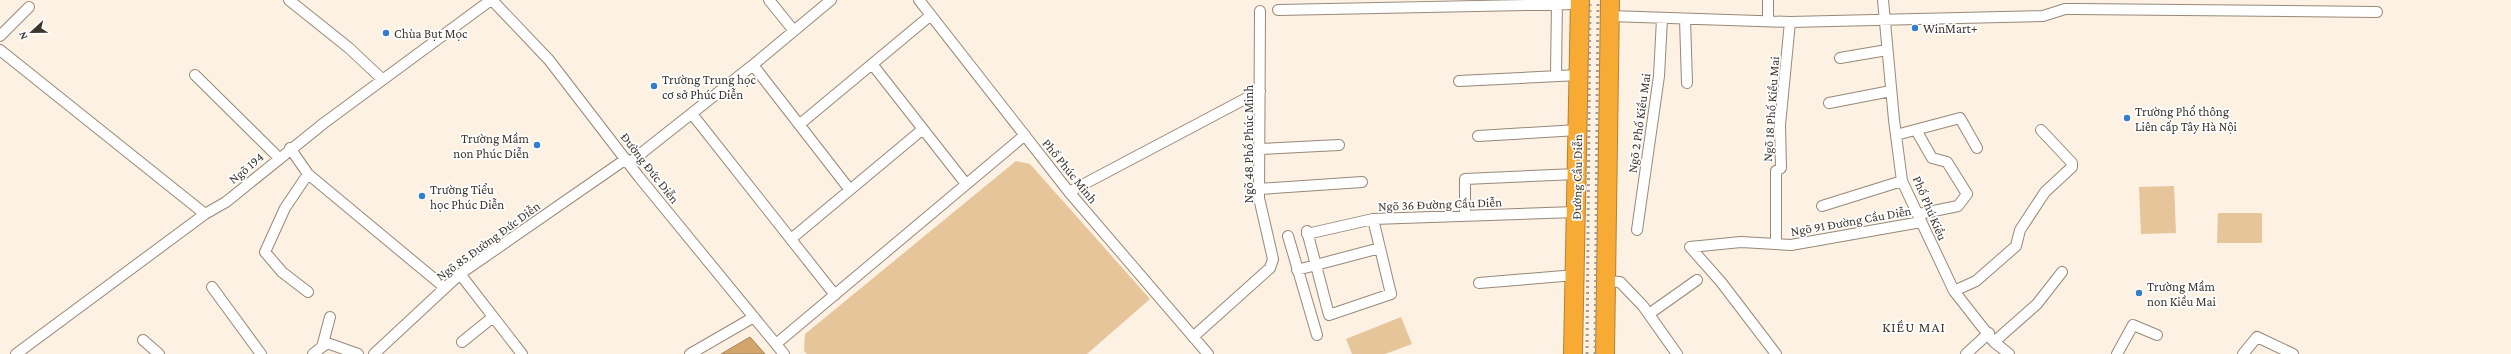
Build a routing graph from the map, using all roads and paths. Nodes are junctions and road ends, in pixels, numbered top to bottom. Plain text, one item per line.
1 (289, 0) edge
2 (491, 0) edge
3 (769, 0) edge
4 (831, 0) edge
5 (919, 0) edge
6 (1768, 0) edge
7 (1882, 0) edge
8 (1557, 2) edge
9 (1580, 2) edge
10 (2065, 5) edge
11 (29, 7) dead end
12 (1610, 8) edge
13 (1278, 10) dead end
14 (1260, 11) dead end
15 (2377, 12) dead end
16 (931, 15) junction
17 (1662, 19) junction
18 (1685, 20) junction
19 (1768, 20) junction
20 (1884, 21) junction
21 (1790, 22) junction
22 (794, 31) junction
23 (0, 36) edge
24 (0, 50) edge
25 (1887, 50) junction
26 (1840, 58) dead end
27 (872, 64) junction
28 (753, 65) junction
29 (195, 75) dead end
30 (1579, 75) junction
31 (1556, 76) junction
32 (382, 80) junction
33 (1460, 81) dead end
34 (1687, 83) dead end
35 (1260, 91) junction
36 (1891, 91) junction
37 (1829, 103) dead end
38 (692, 114) junction
39 (800, 124) junction
40 (924, 129) junction
41 (1578, 130) junction
42 (1916, 130) junction
43 (2041, 130) dead end
44 (1025, 135) junction
45 (1896, 135) junction
46 (1478, 136) dead end
47 (1339, 145) dead end
48 (290, 148) junction
49 (1977, 148) dead end
50 (1260, 149) junction
51 (278, 157) junction
52 (627, 161) junction
53 (1607, 161) junction
54 (1577, 167) junction
55 (308, 174) junction
56 (1902, 181) junction
57 (1362, 182) dead end
58 (966, 184) junction
59 (1259, 188) junction
60 (850, 190) junction
61 (1069, 192) junction
62 (1822, 206) dead end
63 (1576, 212) junction
64 (205, 214) junction
65 (1465, 216) junction
66 (1920, 218) junction
67 (1373, 219) junction
68 (1637, 230) dead end
69 (1288, 236) dead end
70 (791, 239) junction
71 (1776, 244) junction
72 (1380, 248) junction
73 (1315, 265) junction
74 (1297, 270) junction
75 (2062, 272) dead end
76 (460, 274) junction
77 (1576, 276) junction
78 (1697, 280) dead end
79 (1606, 281) junction
80 (1479, 283) dead end
81 (212, 287) dead end
82 (444, 287) junction
83 (1954, 291) junction
84 (308, 292) dead end
85 (835, 295) junction
86 (1649, 314) junction
87 (330, 317) dead end
88 (493, 317) junction
89 (754, 317) junction
90 (1317, 335) dead end
91 (2157, 335) dead end
92 (1193, 337) junction
93 (1992, 337) junction
94 (143, 340) dead end
95 (462, 342) dead end
96 (776, 344) junction
97 (322, 347) junction
98 (16, 354) edge
99 (159, 354) edge
100 (261, 354) edge
101 (313, 354) edge
102 (358, 354) edge
103 (374, 354) edge
104 (522, 354) edge
105 (690, 354) edge
106 (784, 354) edge
107 (1208, 354) edge
108 (1573, 354) edge
109 (1605, 354) edge
110 (1678, 354) edge
111 (1776, 354) edge
112 (1966, 354) edge
113 (2009, 354) edge
114 (2117, 354) edge
115 (2244, 354) edge
116 (2293, 354) edge

1 - 32 street
2 - 32 street, Ngõ 194
2 - 52 street, Đường Đức Diễn
3 - 22 street
4 - 22 street, Ngõ 85 Đường Đức Diễn
5 - 16 street, Phố Phúc Minh
6 - 19 street
7 - 20 street, Phố Phú Kiều
8 - 9 street
8 - 13 street
8 - 31 street
9 - 30 highway, Đường Cầu Diễn
10 - 15 street
10 - 20 street
11 - 23 street
12 - 17 street
12 - 53 highway
14 - 35 street, Ngõ 48 Phố Phúc Minh
16 - 27 street
16 - 44 street, Phố Phúc Minh
17 - 18 street
17 - 68 street, Ngõ 2 Phố Kiều Mai
18 - 19 street
18 - 34 street
19 - 21 street
20 - 21 street
20 - 25 street, Phố Phú Kiều
21 - 71 street, Ngõ 18 Phố Kiều Mai
22 - 28 street, Ngõ 85 Đường Đức Diễn
24 - 64 street
25 - 26 street
25 - 36 street, Phố Phú Kiều
27 - 39 street
27 - 40 street
28 - 38 street, Ngõ 85 Đường Đức Diễn
28 - 39 street
29 - 51 street
30 - 31 street
30 - 41 highway, Đường Cầu Diễn
31 - 33 street
32 - 48 street, Ngõ 194
35 - 50 street, Ngõ 48 Phố Phúc Minh
35 - 61 street
36 - 37 street
36 - 45 street, Phố Phú Kiều
38 - 52 street, Ngõ 85 Đường Đức Diễn
38 - 70 street
39 - 60 street
40 - 58 street
40 - 60 street
41 - 46 street
41 - 54 highway, Đường Cầu Diễn
42 - 45 street
42 - 49 street
42 - 66 street, Ngõ 91 Đường Cầu Diễn
43 - 83 street
44 - 58 street
44 - 61 street, Phố Phúc Minh
45 - 56 street, Phố Phú Kiều
47 - 50 street
48 - 51 street, Ngõ 194
48 - 55 street
50 - 59 street, Ngõ 48 Phố Phúc Minh
51 - 64 street, Ngõ 194
52 - 76 street, Ngõ 85 Đường Đức Diễn
52 - 89 street, Đường Đức Diễn
53 - 54 highway
53 - 79 highway
54 - 63 highway, Đường Cầu Diễn
54 - 65 street
55 - 82 street
55 - 84 street
56 - 62 street
56 - 66 street, Phố Phú Kiều
57 - 59 street
58 - 85 street
59 - 92 street, Ngõ 48 Phố Phúc Minh
60 - 70 street
61 - 92 street, Phố Phúc Minh
63 - 65 street, Ngõ 36 Đường Cầu Diễn
63 - 77 highway, Đường Cầu Diễn
64 - 98 street, Ngõ 194
65 - 67 street, Ngõ 36 Đường Cầu Diễn
66 - 71 street, Ngõ 91 Đường Cầu Diễn
66 - 83 street, Phố Phú Kiều
67 - 72 street
67 - 73 street, Ngõ 36 Đường Cầu Diễn
69 - 74 street
70 - 85 street
71 - 111 street, Ngõ 91 Đường Cầu Diễn
72 - 73 street
72 - 73 street
73 - 74 street
74 - 90 street
75 - 93 street
76 - 82 street, Ngõ 85 Đường Đức Diễn
76 - 88 street
77 - 80 street
77 - 108 highway, Đường Cầu Diễn
78 - 86 street
79 - 86 street
79 - 109 highway
81 - 100 street
82 - 103 street, Ngõ 85 Đường Đức Diễn
83 - 93 street, Phố Phú Kiều
85 - 96 street
86 - 110 street
87 - 97 street
88 - 95 street
88 - 104 street
89 - 96 street, Đường Đức Diễn
89 - 105 street
91 - 114 street
92 - 107 street, Phố Phúc Minh
93 - 112 street
93 - 113 street, Phố Phú Kiều
94 - 99 street
96 - 106 street, Đường Đức Diễn
97 - 101 street
97 - 102 street
115 - 116 street

